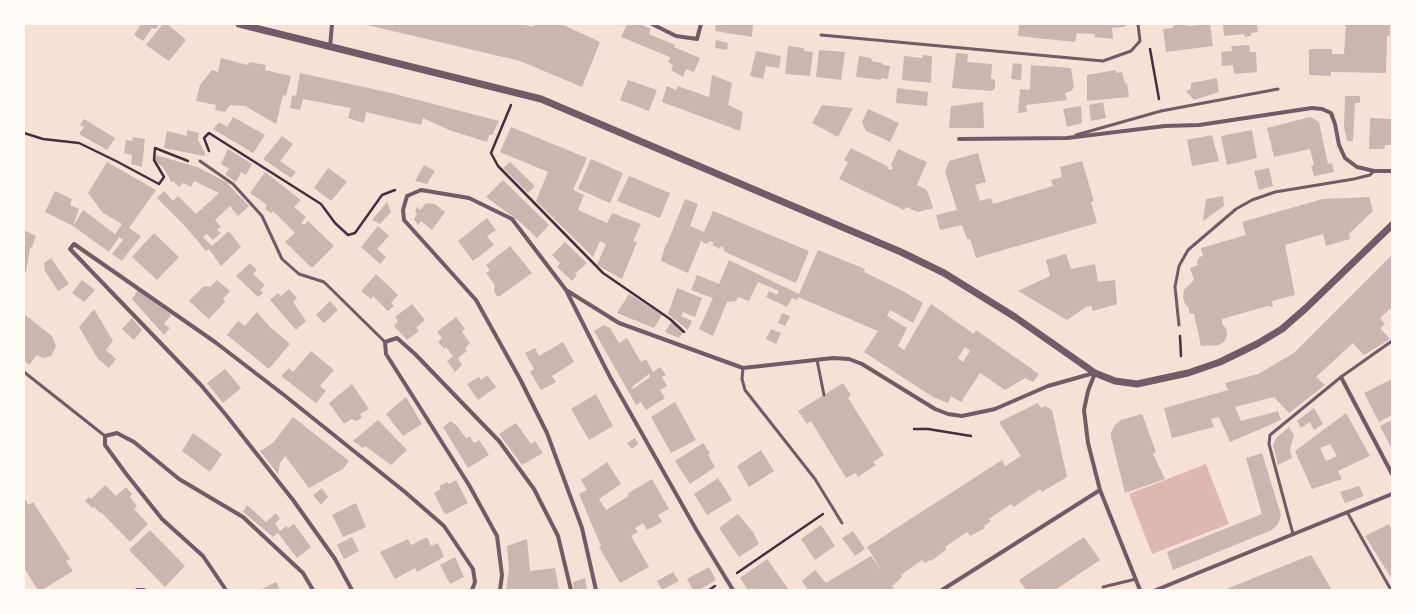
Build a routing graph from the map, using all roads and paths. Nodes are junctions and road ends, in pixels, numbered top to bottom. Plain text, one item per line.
1 (239, 24) edge
2 (332, 24) edge
3 (652, 24) edge
4 (701, 24) edge
5 (1138, 24) edge
6 (821, 35) dead end
7 (1140, 41) junction
8 (330, 48) junction
9 (1278, 89) dead end
10 (516, 91) junction
11 (1161, 111) junction
12 (1067, 138) junction
13 (959, 139) dead end
14 (200, 161) dead end
15 (1392, 170) edge
16 (1374, 171) junction
17 (1392, 225) edge
18 (566, 290) junction
19 (1179, 325) joint
20 (686, 334) dead end
21 (1392, 341) edge
22 (385, 342) junction
23 (1181, 356) dead end
24 (818, 360) junction
25 (743, 368) junction
26 (24, 372) edge
27 (1095, 373) junction
28 (1341, 377) junction
29 (824, 395) dead end
30 (914, 429) dead end
31 (106, 436) junction
32 (971, 436) dead end
33 (1392, 474) edge
34 (1100, 490) junction
35 (1392, 494) edge
36 (832, 508) junction
37 (1347, 512) junction
38 (842, 523) dead end
39 (1293, 534) junction
40 (1136, 579) junction
41 (727, 580) junction
42 (1103, 588) dead end
43 (137, 590) edge
44 (144, 590) edge
45 (226, 590) edge
46 (313, 590) edge
47 (352, 590) edge
48 (472, 590) edge
49 (500, 590) edge
50 (571, 590) edge
51 (596, 590) edge
52 (733, 590) edge
53 (942, 590) edge
54 (1140, 590) edge
55 (1156, 590) edge
56 (1391, 590) edge

1 - 8 street
2 - 8 street
3 - 4 street
5 - 7 lane
6 - 7 lane
7 - 11 path
8 - 10 street
9 - 11 lane
10 - 20 path
10 - 27 street
11 - 12 lane
12 - 13 street
12 - 16 street
14 - 22 lane
15 - 16 street
16 - 19 lane
17 - 27 street
18 - 25 street
18 - 41 street
18 - 51 street
19 - 23 path
21 - 28 lane
22 - 49 street
22 - 50 street
24 - 25 street
24 - 27 street
24 - 29 lane
25 - 36 lane
26 - 31 lane
27 - 34 street
28 - 33 street
28 - 39 lane
30 - 32 path
31 - 45 street
31 - 46 street
34 - 40 street
34 - 53 street
35 - 37 street
36 - 38 lane
36 - 41 path
37 - 39 street
37 - 56 lane
39 - 55 street
40 - 42 lane
40 - 54 street
41 - 52 street
43 - 44 street
47 - 48 street

